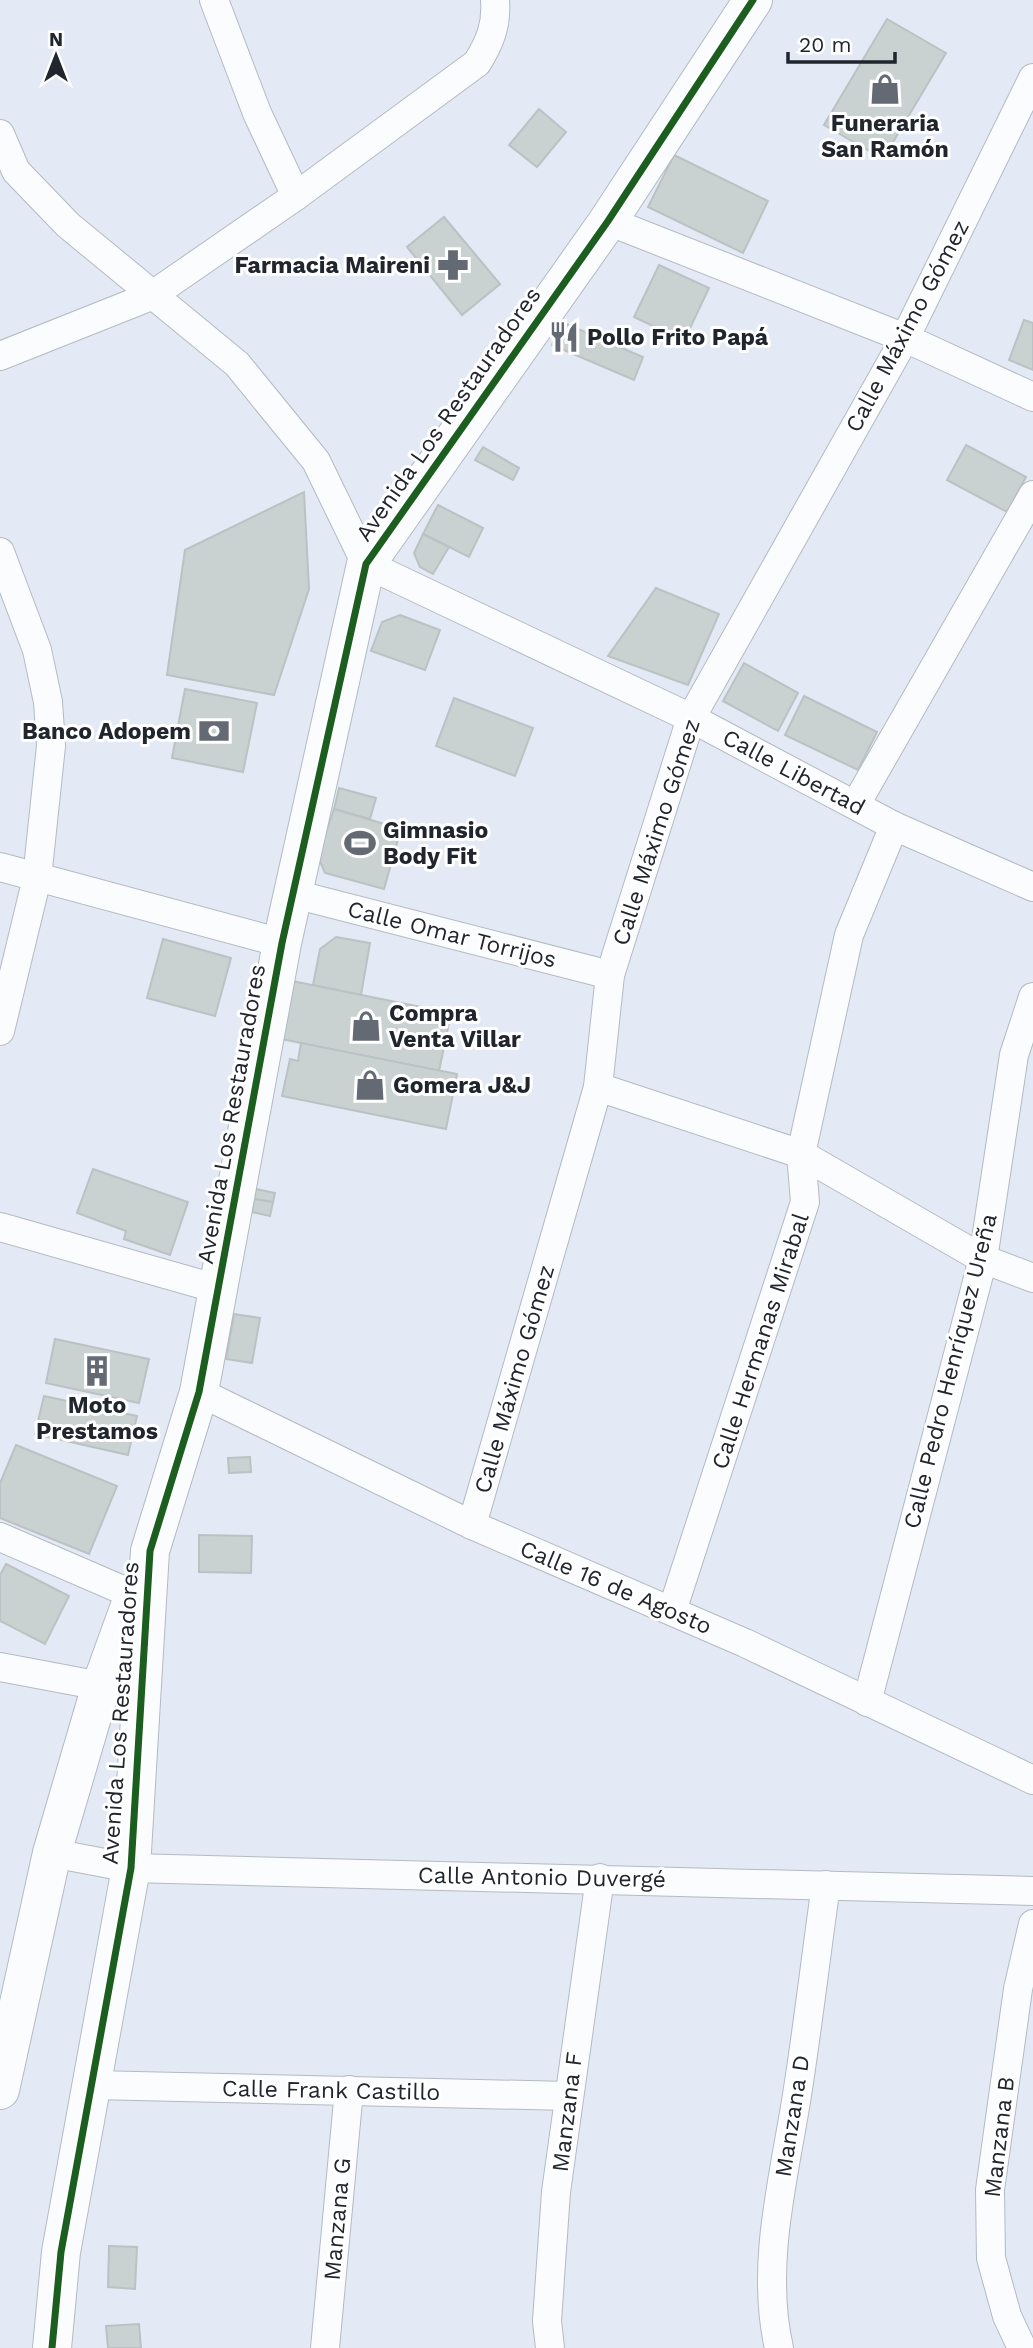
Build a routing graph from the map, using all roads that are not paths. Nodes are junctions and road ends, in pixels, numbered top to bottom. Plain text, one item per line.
1 (214, 0) edge
2 (495, 0) edge
3 (753, 0) edge
4 (1033, 78) edge
5 (0, 134) edge
6 (296, 196) junction
7 (608, 221) junction
8 (151, 296) junction
9 (905, 338) junction
10 (0, 356) edge
11 (1033, 397) edge
12 (1033, 495) edge
13 (0, 552) edge
14 (366, 564) junction
15 (691, 718) junction
16 (856, 804) junction
17 (894, 826) junction
18 (0, 867) edge
19 (37, 878) junction
20 (1033, 887) edge
21 (294, 894) junction
22 (282, 943) junction
23 (610, 975) junction
24 (1033, 998) edge
25 (0, 1031) edge
26 (598, 1087) junction
27 (801, 1154) junction
28 (0, 1227) edge
29 (983, 1259) junction
30 (1033, 1278) edge
31 (218, 1289) junction
32 (199, 1392) junction
33 (472, 1525) junction
34 (0, 1537) edge
35 (150, 1551) junction
36 (134, 1595) junction
37 (672, 1611) junction
38 (0, 1667) edge
39 (101, 1686) junction
40 (867, 1702) junction
41 (1033, 1780) edge
42 (52, 1853) junction
43 (131, 1868) junction
44 (600, 1878) junction
45 (826, 1885) junction
46 (1033, 1891) edge
47 (1033, 1924) edge
48 (93, 2085) junction
49 (0, 2090) edge
50 (349, 2090) junction
51 (568, 2096) junction
52 (52, 2348) edge
53 (326, 2348) edge
54 (550, 2348) edge
55 (779, 2348) edge
56 (1022, 2348) edge

1 - 6 street
2 - 6 street
3 - 7 street, Avenida Los Restauradores
4 - 9 street, Calle Máximo Gómez
5 - 8 street
6 - 8 street
7 - 9 street
7 - 14 street, Avenida Los Restauradores
8 - 10 street
8 - 14 street
9 - 11 street
9 - 15 street, Calle Máximo Gómez
12 - 16 street
13 - 19 street
14 - 15 street, Calle Libertad
14 - 21 street, Avenida Los Restauradores
15 - 16 street, Calle Libertad
15 - 23 street, Calle Máximo Gómez
16 - 17 street, Calle Libertad
17 - 20 street, Calle Libertad
17 - 27 street, Calle Hermanas Mirabal
18 - 19 street
19 - 22 street
19 - 25 street
21 - 22 street, Avenida Los Restauradores
21 - 23 street, Calle Omar Torrijos
22 - 31 street, Avenida Los Restauradores
23 - 26 street, Calle Máximo Gómez
24 - 29 street, Calle Pedro Henríquez Ureña
26 - 27 street
26 - 33 street, Calle Máximo Gómez
27 - 29 street
27 - 37 street, Calle Hermanas Mirabal
28 - 31 street
29 - 30 street
29 - 40 street, Calle Pedro Henríquez Ureña
31 - 32 street, Avenida Los Restauradores
32 - 33 street, Calle 16 de Agosto
32 - 35 street, Avenida Los Restauradores
33 - 37 street, Calle 16 de Agosto
34 - 36 street
35 - 36 street
35 - 43 street, Avenida Los Restauradores
36 - 39 street
37 - 40 street, Calle 16 de Agosto
38 - 39 street
39 - 42 street
40 - 41 street, Calle 16 de Agosto
42 - 43 street, Calle Antonio Duvergé
42 - 49 street
43 - 44 street, Calle Antonio Duvergé
43 - 48 street, Avenida Los Restauradores
44 - 45 street, Calle Antonio Duvergé
44 - 51 street, Manzana F
45 - 46 street, Calle Antonio Duvergé
45 - 55 street, Manzana D
47 - 56 street, Manzana B
48 - 50 street, Calle Frank Castillo
48 - 52 street, Avenida Los Restauradores
50 - 51 street, Calle Frank Castillo
50 - 53 street, Manzana G
51 - 54 street, Manzana F

